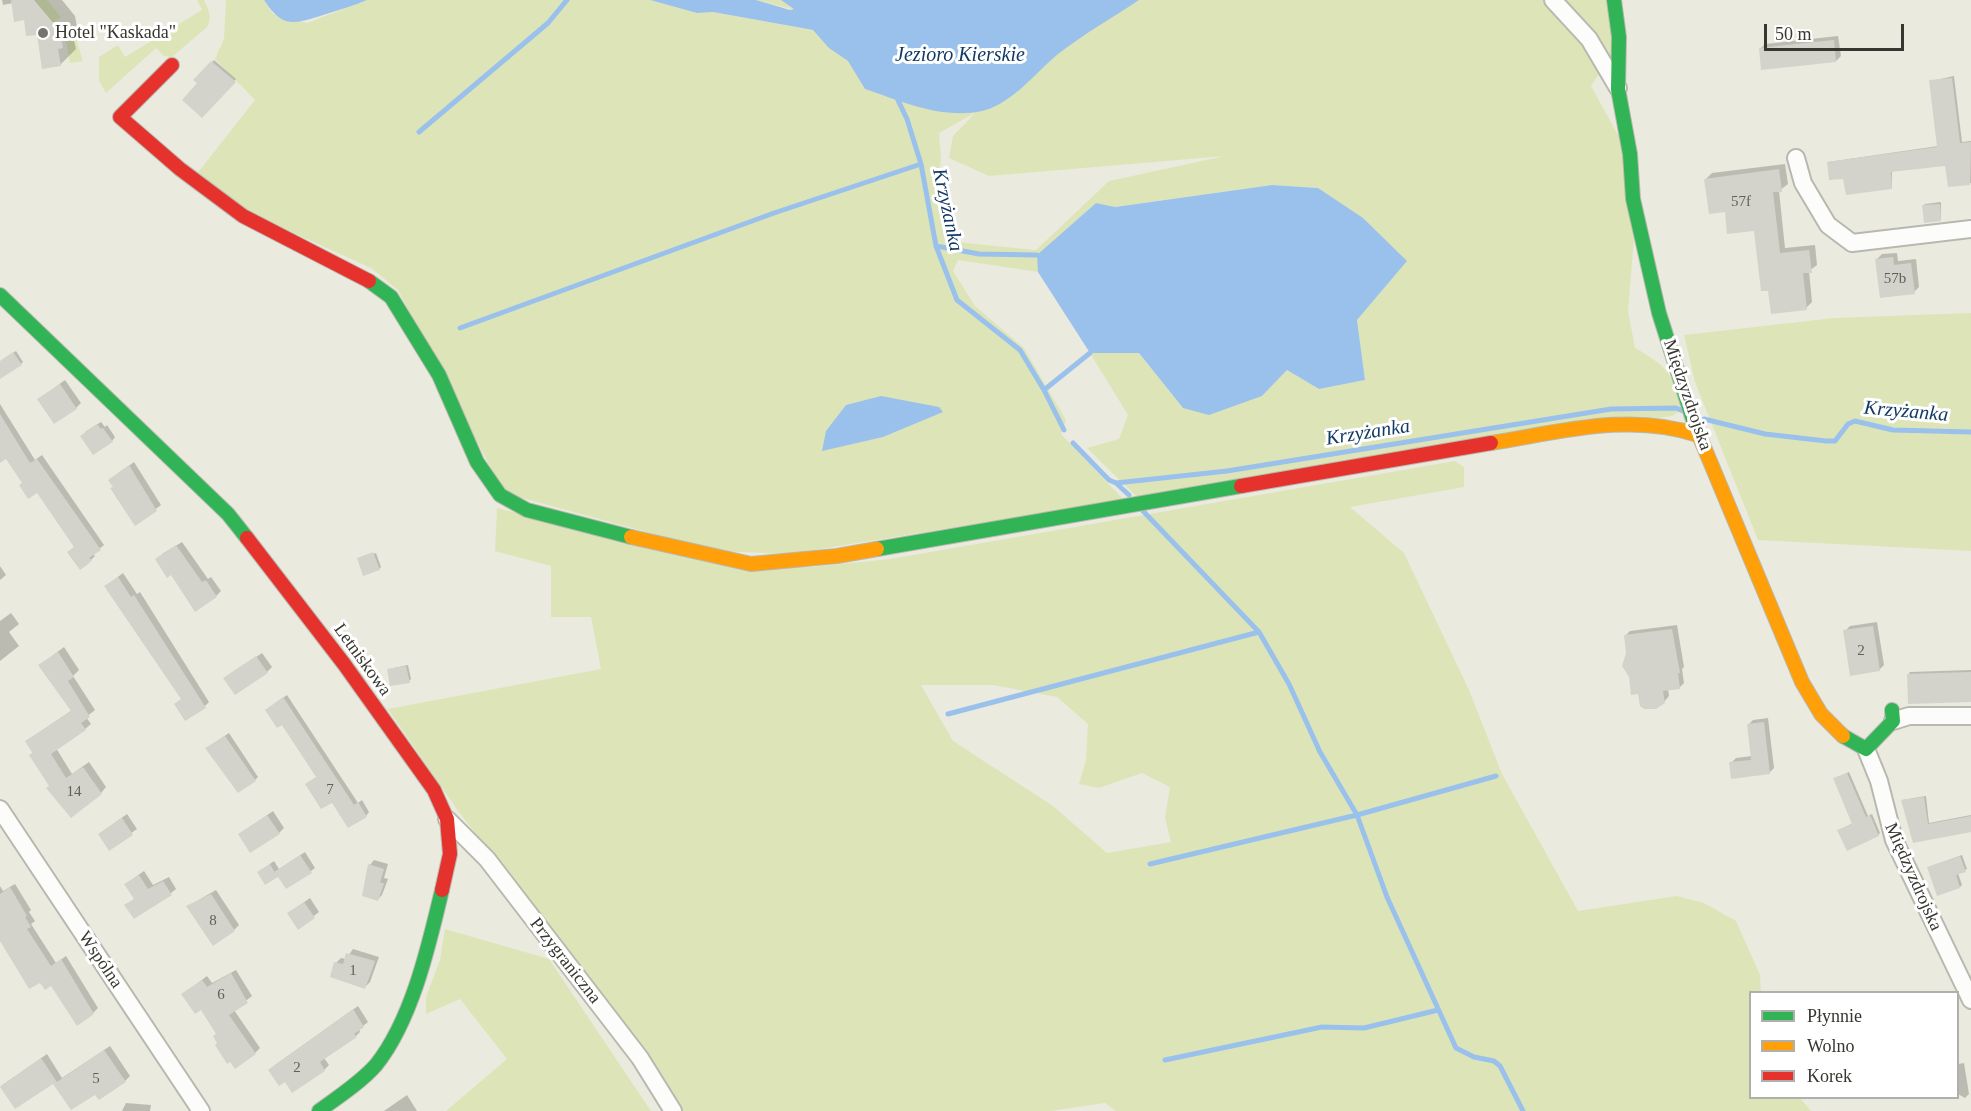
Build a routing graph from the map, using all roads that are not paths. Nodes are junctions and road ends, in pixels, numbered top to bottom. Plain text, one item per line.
1 (1553, 0) edge
2 (1614, 0) edge
3 (172, 65) dead end
4 (1618, 89) junction
5 (1796, 158) dead end
6 (1971, 229) edge
7 (0, 295) edge
8 (1698, 435) junction
9 (1971, 716) edge
10 (1890, 720) joint
11 (1866, 749) junction
12 (0, 809) edge
13 (447, 819) junction
14 (1971, 1000) edge
15 (201, 1111) edge
16 (319, 1111) edge
17 (673, 1111) edge

1 - 4 street
2 - 4 street, Międzyzdrojska
3 - 8 street
4 - 8 street, Międzyzdrojska
5 - 6 street
7 - 13 street, Letniskowa
8 - 11 street, Międzyzdrojska
9 - 10 street
10 - 11 street
11 - 14 street, Międzyzdrojska
12 - 15 street, Wspólna
13 - 16 street, Letniskowa
13 - 17 street, Przygraniczna

